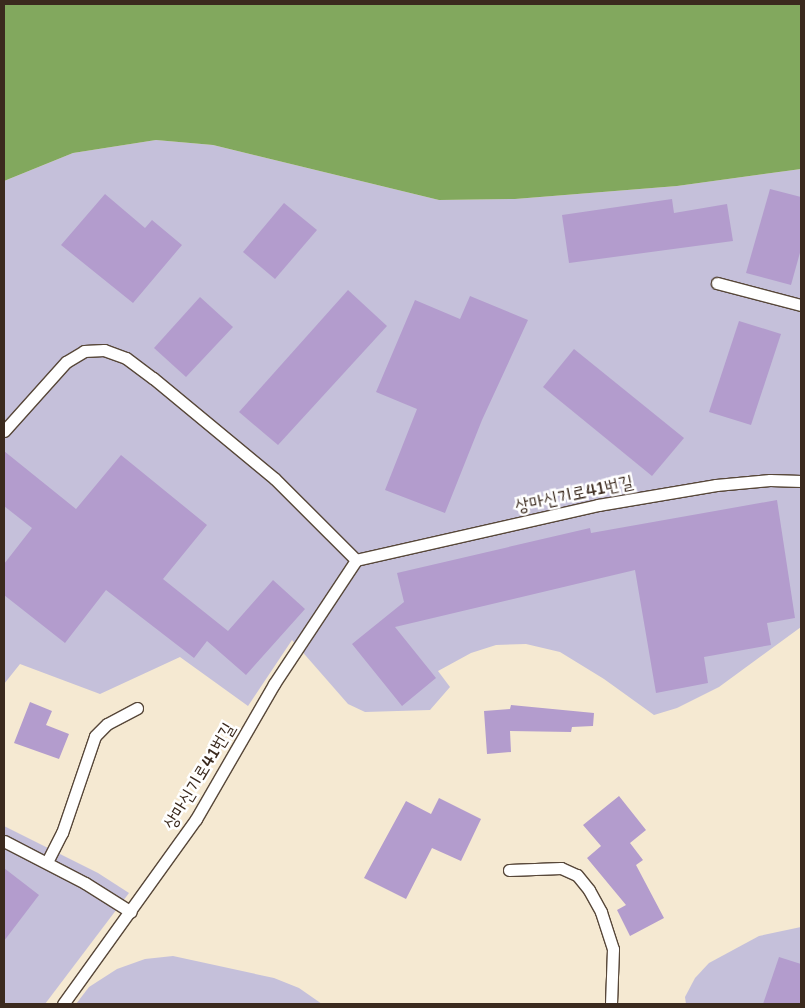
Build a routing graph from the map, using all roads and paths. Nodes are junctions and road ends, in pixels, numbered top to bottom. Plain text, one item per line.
1 (717, 283) dead end
2 (801, 306) edge
3 (4, 431) edge
4 (801, 482) edge
5 (356, 560) junction
6 (137, 708) dead end
7 (4, 841) edge
8 (47, 862) junction
9 (509, 870) dead end
10 (131, 912) junction
11 (63, 1004) edge
12 (611, 1004) edge

1 - 2 lane
3 - 5 lane
4 - 5 lane, 상마신기로41번길
5 - 10 lane, 상마신기로41번길
6 - 8 lane
7 - 8 lane
8 - 10 lane
9 - 12 lane
10 - 11 lane, 상마신기로41번길

